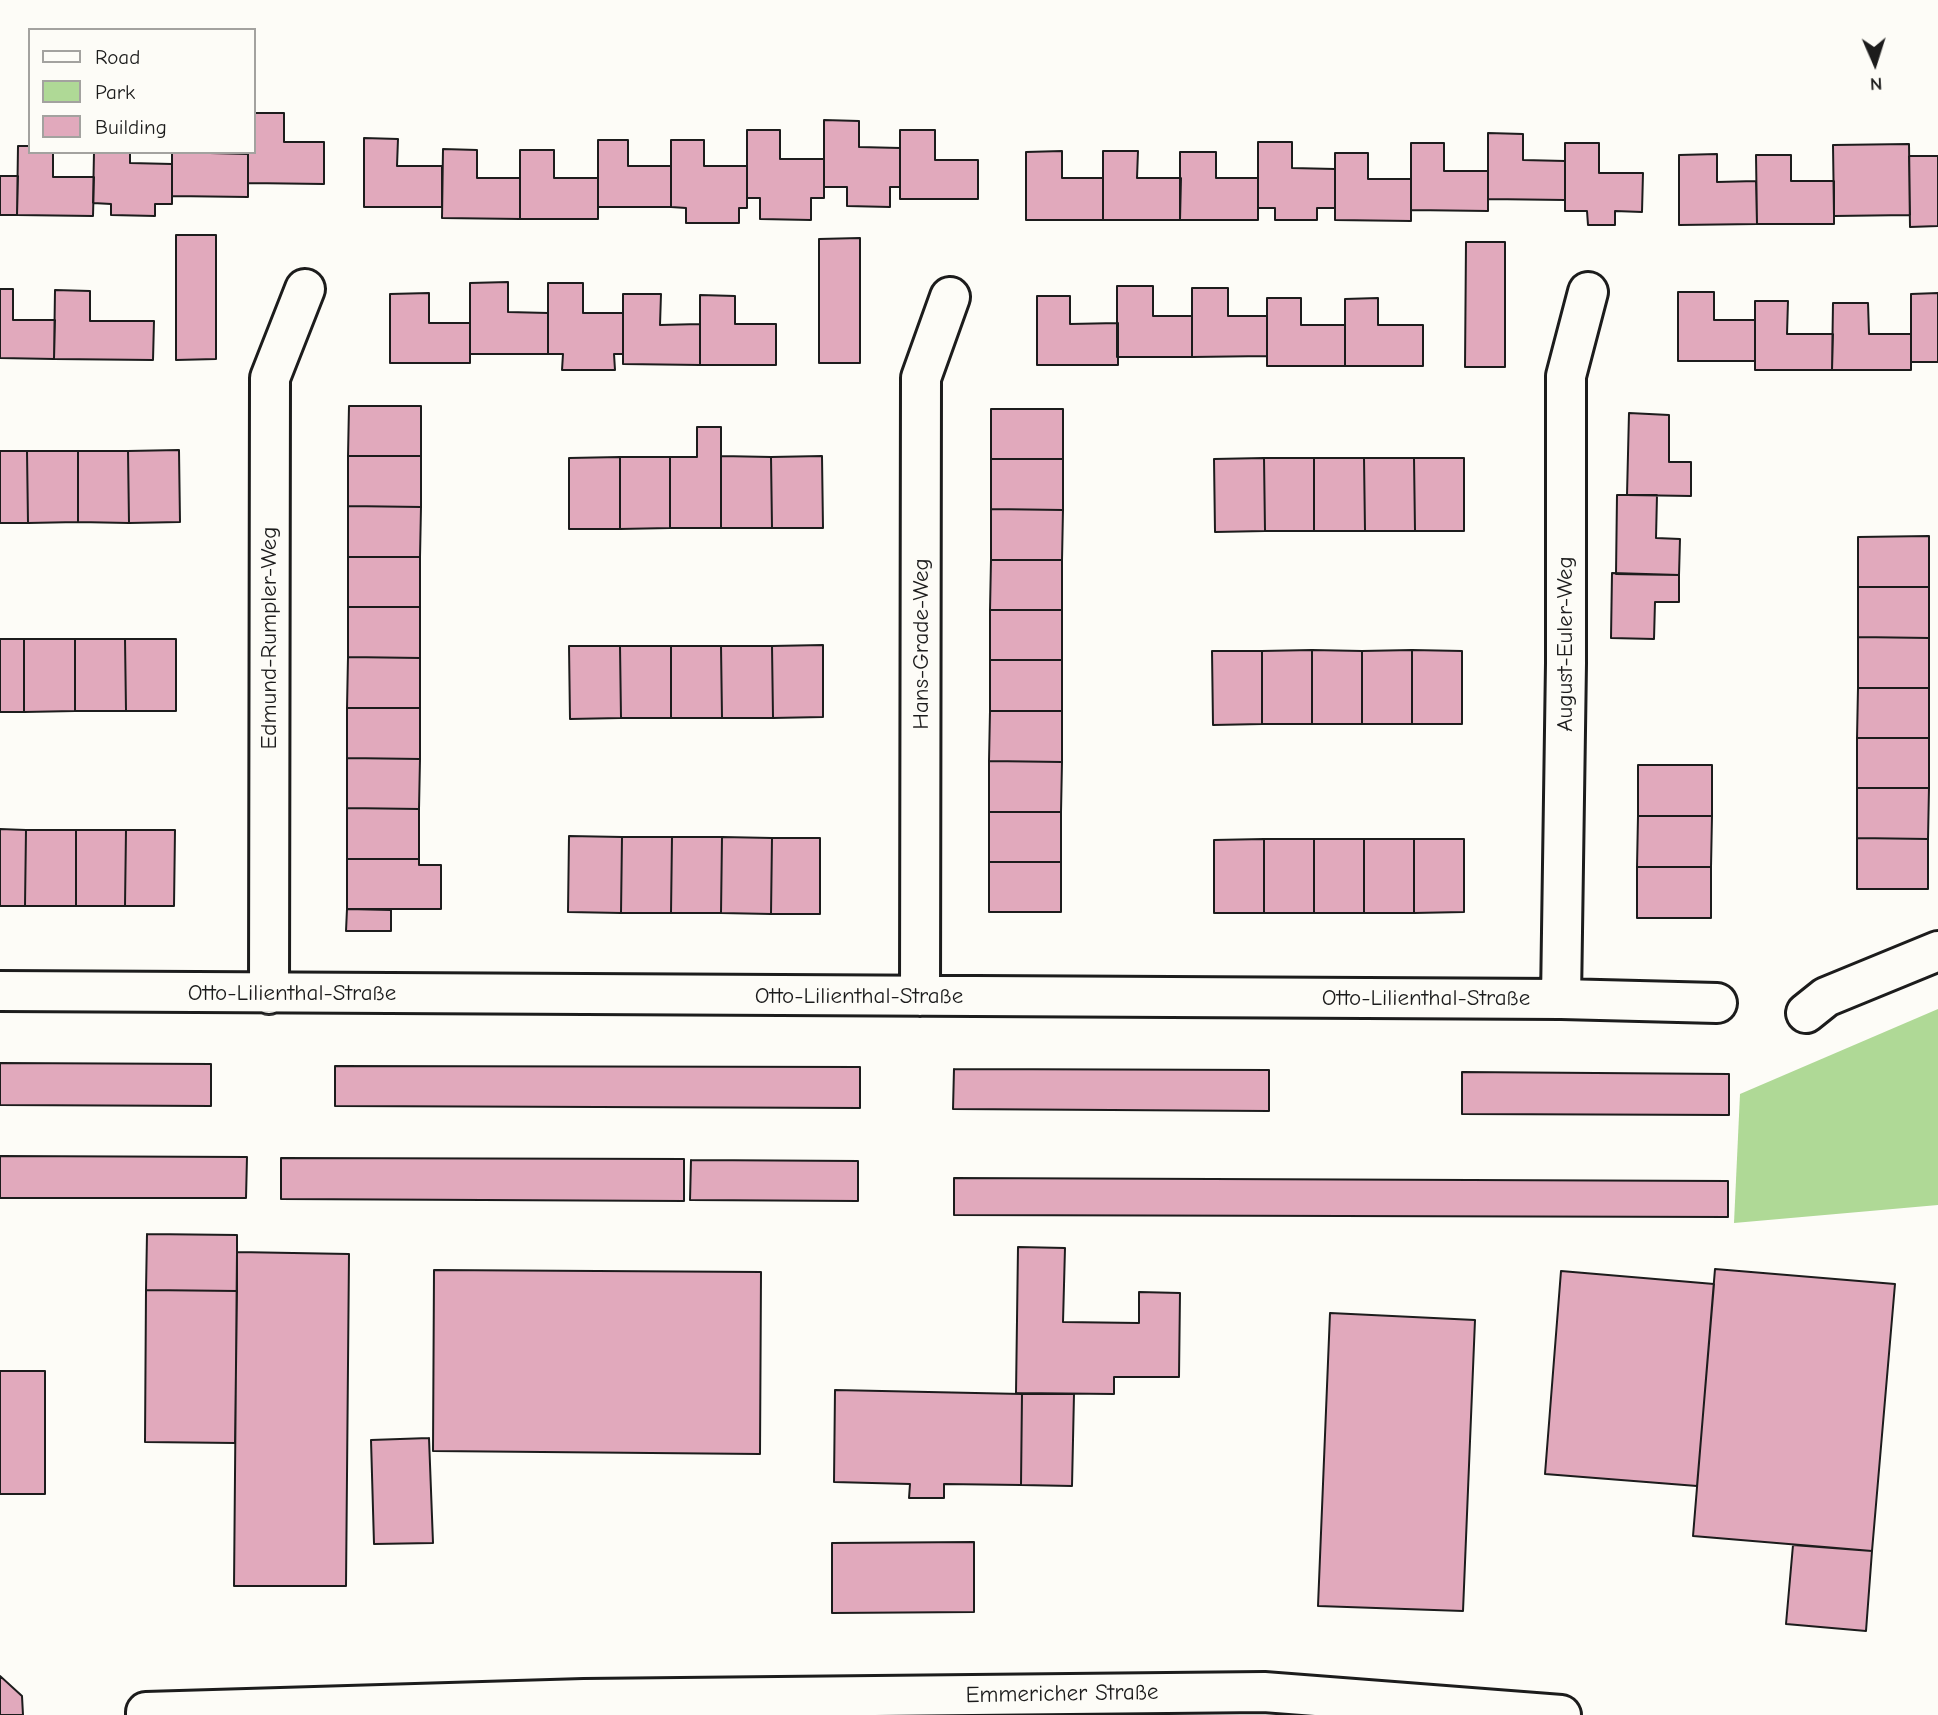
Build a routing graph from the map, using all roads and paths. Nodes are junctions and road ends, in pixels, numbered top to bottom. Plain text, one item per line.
1 (305, 289) dead end
2 (1588, 292) dead end
3 (950, 297) dead end
4 (1938, 951) edge
5 (0, 991) edge
6 (269, 994) junction
7 (920, 996) junction
8 (1561, 999) junction
9 (1717, 1003) dead end
10 (1806, 1013) dead end
11 (1505, 1713) edge
12 (146, 1715) edge
13 (1560, 1715) edge

1 - 6 street, Edmund-Rumpler-Weg
2 - 8 street, August-Euler-Weg
3 - 7 street, Hans-Grade-Weg
4 - 10 street
5 - 6 street, Otto-Lilienthal-Straße
6 - 7 street, Otto-Lilienthal-Straße
7 - 8 street, Otto-Lilienthal-Straße
8 - 9 street, Otto-Lilienthal-Straße
11 - 12 street, Emmericher Straße
11 - 13 street, Emmericher Straße

